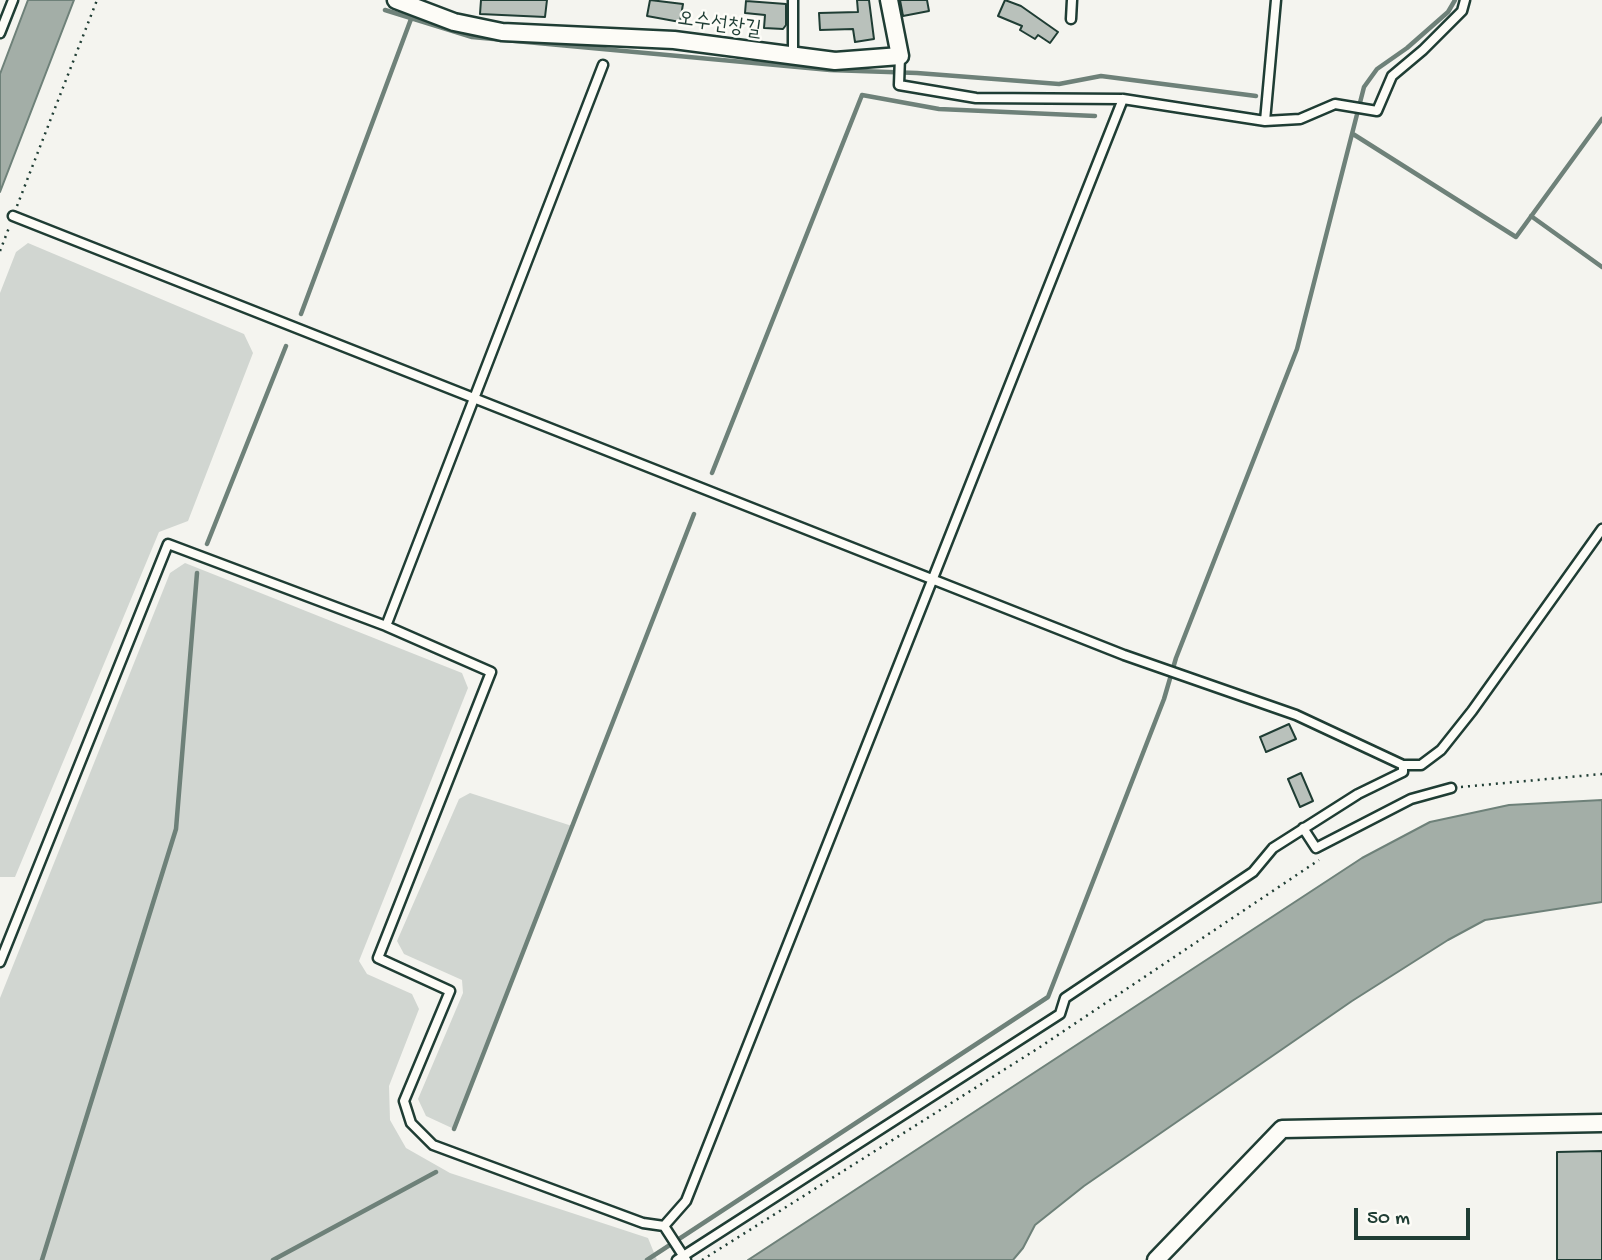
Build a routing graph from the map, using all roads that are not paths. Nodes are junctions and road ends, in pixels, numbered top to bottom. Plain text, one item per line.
1 (13, 0) edge
2 (396, 0) edge
3 (793, 0) edge
4 (889, 0) edge
5 (1073, 0) edge
6 (1276, 0) edge
7 (1465, 0) edge
8 (1071, 19) dead end
9 (0, 33) edge
10 (900, 56) junction
11 (793, 57) junction
12 (603, 65) dead end
13 (1123, 99) junction
14 (1265, 121) junction
15 (13, 216) road end
16 (474, 398) junction
17 (1602, 529) edge
18 (933, 580) junction
19 (386, 626) junction
20 (1403, 765) junction
21 (1451, 788) road end
22 (1303, 828) junction
23 (0, 962) edge
24 (1602, 1123) edge
25 (664, 1226) junction
26 (682, 1259) edge
27 (1156, 1260) edge

1 - 9 lane
2 - 11 street, 오수선창길
3 - 11 lane
4 - 10 street
5 - 8 lane
6 - 14 lane
7 - 14 lane
10 - 11 street, 오수선창길
10 - 13 lane
12 - 16 lane
13 - 14 lane
13 - 18 lane
15 - 16 lane
16 - 18 lane
16 - 19 lane
17 - 20 lane
18 - 20 lane
18 - 25 lane
19 - 23 lane
19 - 25 lane
20 - 22 lane
21 - 22 lane
22 - 26 lane
24 - 27 street
25 - 26 lane

